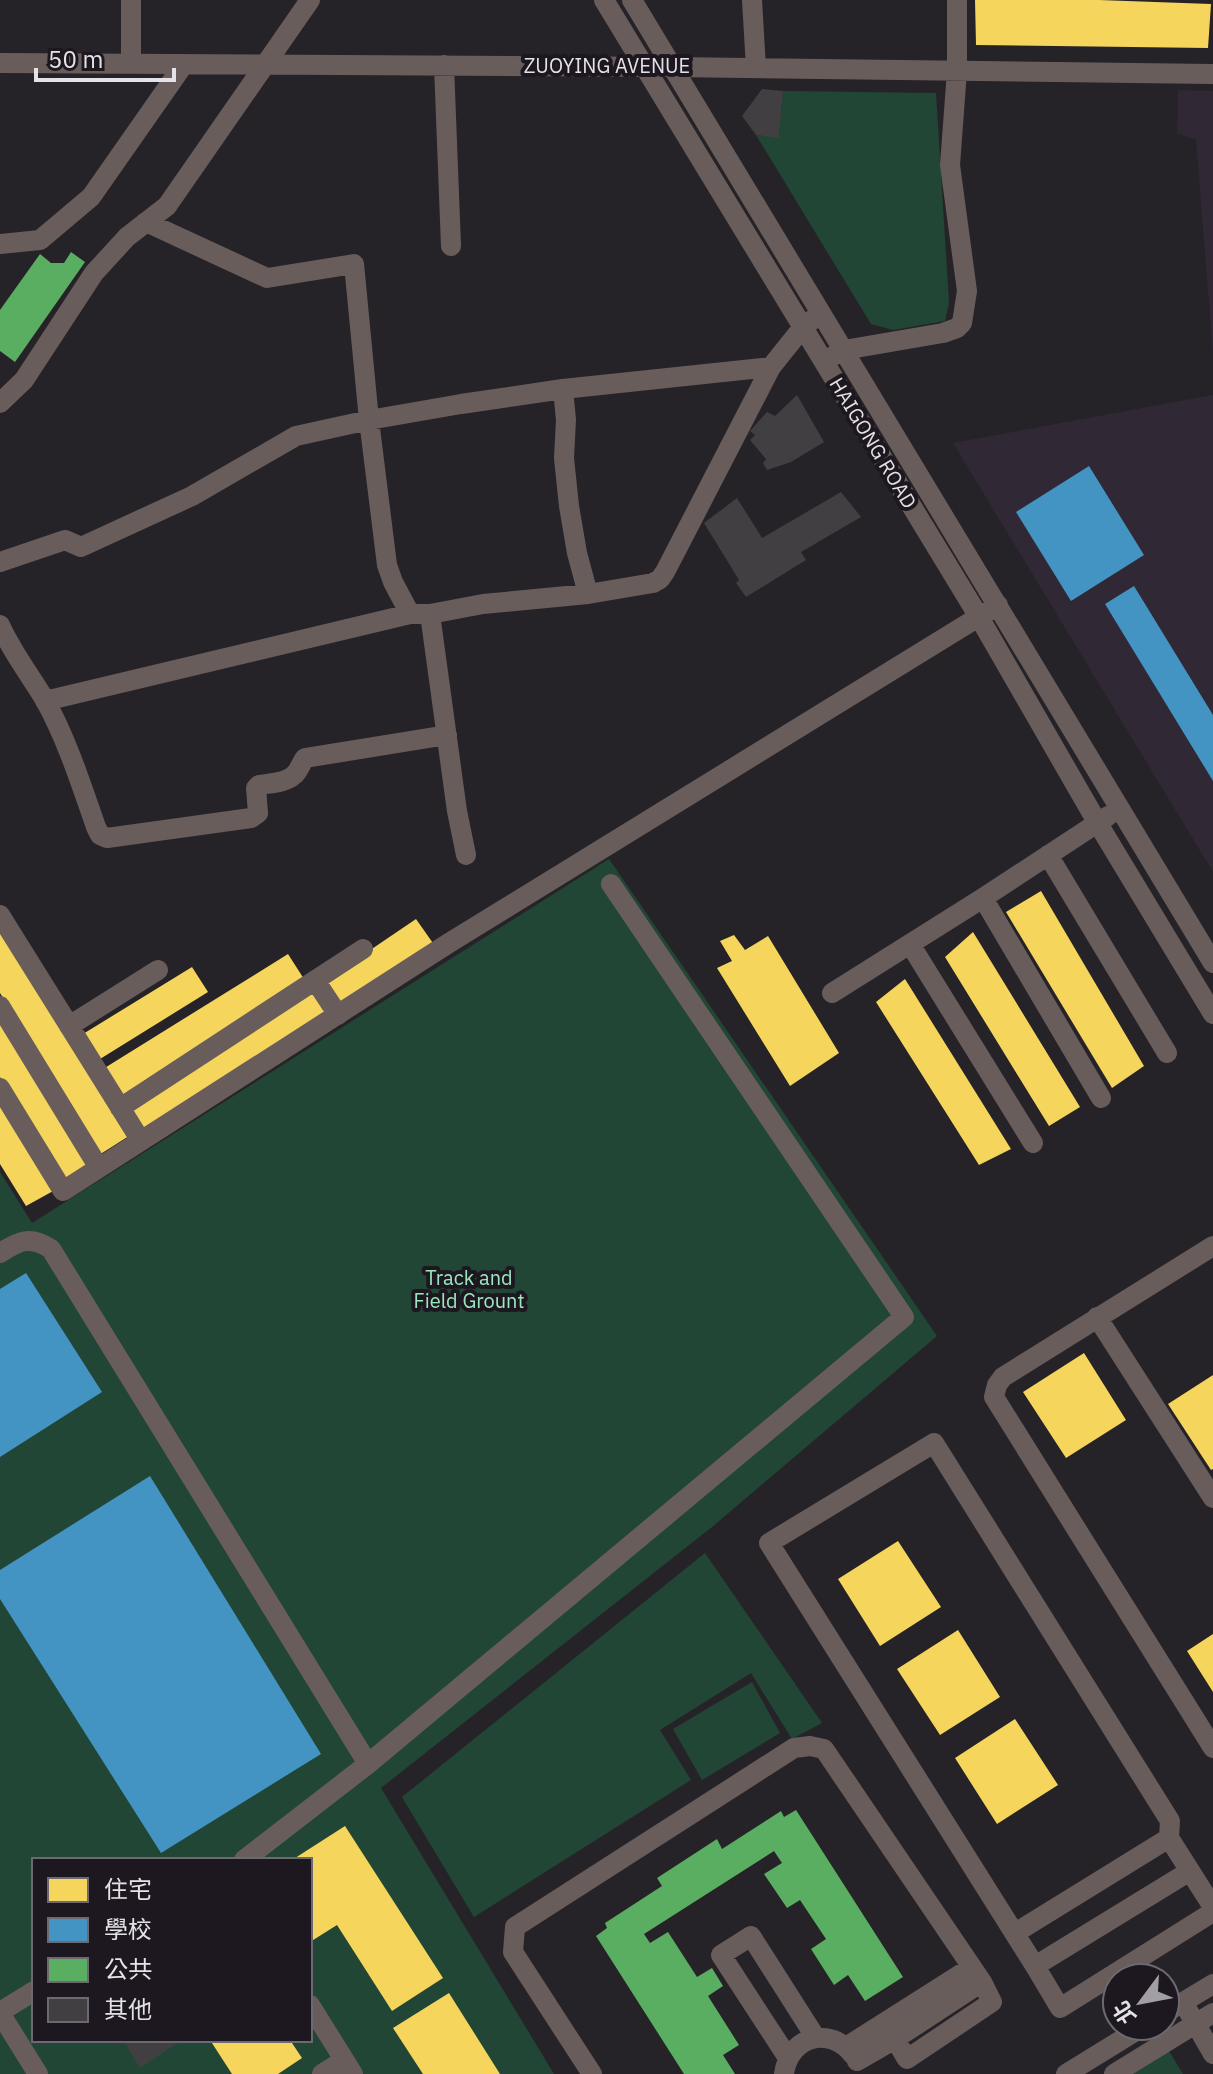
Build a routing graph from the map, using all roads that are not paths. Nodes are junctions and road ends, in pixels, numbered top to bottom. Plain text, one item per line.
1 (131, 0) edge
2 (310, 0) edge
3 (604, 0) edge
4 (632, 0) edge
5 (752, 0) edge
6 (957, 0) edge
7 (0, 63) edge
8 (131, 64) junction
9 (184, 64) junction
10 (264, 64) junction
11 (444, 65) junction
12 (645, 67) junction
13 (673, 67) junction
14 (756, 68) junction
15 (957, 71) junction
16 (1213, 74) edge
17 (146, 222) junction
18 (0, 244) edge
19 (451, 246) dead end
20 (822, 314) junction
21 (803, 327) junction
22 (844, 350) junction
23 (824, 362) junction
24 (771, 367) junction
25 (563, 389) junction
26 (0, 403) edge
27 (369, 420) junction
28 (0, 562) edge
29 (588, 594) junction
30 (998, 605) junction
31 (420, 614) junction
32 (979, 617) junction
33 (0, 625) edge
34 (45, 701) junction
35 (447, 735) junction
36 (1120, 808) junction
37 (1097, 822) junction
38 (466, 855) dead end
39 (1048, 855) junction
40 (611, 884) dead end
41 (983, 898) junction
42 (0, 915) edge
43 (910, 944) junction
44 (363, 949) dead end
45 (1213, 963) edge
46 (158, 970) dead end
47 (315, 980) junction
48 (832, 993) dead end
49 (0, 1006) edge
50 (1213, 1014) edge
51 (338, 1015) junction
52 (69, 1026) junction
53 (1167, 1053) dead end
54 (0, 1088) edge
55 (1101, 1098) dead end
56 (120, 1108) junction
57 (141, 1141) junction
58 (1033, 1143) dead end
59 (99, 1168) junction
60 (1212, 1246) edge
61 (0, 1253) edge
62 (1097, 1317) junction
63 (1213, 1498) edge
64 (1213, 1748) edge
65 (368, 1764) junction
66 (1169, 1838) junction
67 (247, 1858) edge
68 (1190, 1871) junction
69 (1213, 1910) edge
70 (1015, 1933) junction
71 (1035, 1966) junction
72 (977, 1974) junction
73 (1213, 1984) edge
74 (32, 1992) edge
75 (1181, 2004) edge
76 (312, 2008) edge
77 (0, 2012) edge
78 (1181, 2013) edge
79 (1213, 2013) edge
80 (1195, 2024) junction
81 (816, 2038) junction
82 (1118, 2042) edge
83 (1213, 2054) edge
84 (854, 2061) edge
85 (786, 2066) edge
86 (349, 2067) edge
87 (38, 2074) edge
88 (322, 2074) edge
89 (592, 2074) edge
90 (1066, 2074) edge
91 (1114, 2074) edge

1 - 8 street
2 - 10 street
3 - 12 street, HAIGONG ROAD
4 - 13 street, HAIGONG ROAD
5 - 14 street
6 - 15 street
7 - 8 street, ZUOYING AVENUE
8 - 9 street, ZUOYING AVENUE
9 - 10 street, ZUOYING AVENUE
9 - 18 street
10 - 11 street, ZUOYING AVENUE
10 - 17 street
11 - 12 street, ZUOYING AVENUE
11 - 19 street
12 - 13 street, ZUOYING AVENUE
12 - 21 street, HAIGONG ROAD
13 - 14 street, ZUOYING AVENUE
13 - 20 street, HAIGONG ROAD
14 - 15 street, ZUOYING AVENUE
15 - 16 street, ZUOYING AVENUE
15 - 22 street
17 - 26 street
17 - 27 street
20 - 21 street
20 - 22 street, HAIGONG ROAD
21 - 23 street, HAIGONG ROAD
21 - 24 street
22 - 23 street
22 - 30 street, HAIGONG ROAD
23 - 32 street, HAIGONG ROAD
24 - 25 street
24 - 29 street
25 - 27 street
25 - 29 street
27 - 28 street
27 - 31 street
29 - 31 street
30 - 32 street
30 - 36 street, HAIGONG ROAD
31 - 34 street
31 - 35 street
32 - 37 street, HAIGONG ROAD
32 - 51 street
33 - 34 street
34 - 35 street
35 - 38 street
36 - 37 street
36 - 45 street, HAIGONG ROAD
37 - 39 street
37 - 50 street, HAIGONG ROAD
39 - 41 street
39 - 53 street
40 - 65 street
41 - 43 street
41 - 55 street
42 - 52 street
43 - 48 street
43 - 58 street
44 - 47 street
46 - 52 street
47 - 51 street
47 - 56 street
49 - 59 street
51 - 57 street
52 - 56 street
54 - 59 street
56 - 57 street
57 - 59 street
60 - 62 street
61 - 65 street
62 - 63 street
62 - 64 street
65 - 67 street
66 - 68 street
66 - 70 street
66 - 70 street
68 - 69 street
68 - 71 street
69 - 71 street
70 - 71 street
72 - 84 street
72 - 84 street
72 - 89 street
73 - 75 street
74 - 77 street
76 - 86 street
77 - 87 street
78 - 80 street
79 - 80 street
80 - 83 street
80 - 91 street
81 - 84 street
81 - 85 street
81 - 85 street
82 - 90 street
86 - 88 street

